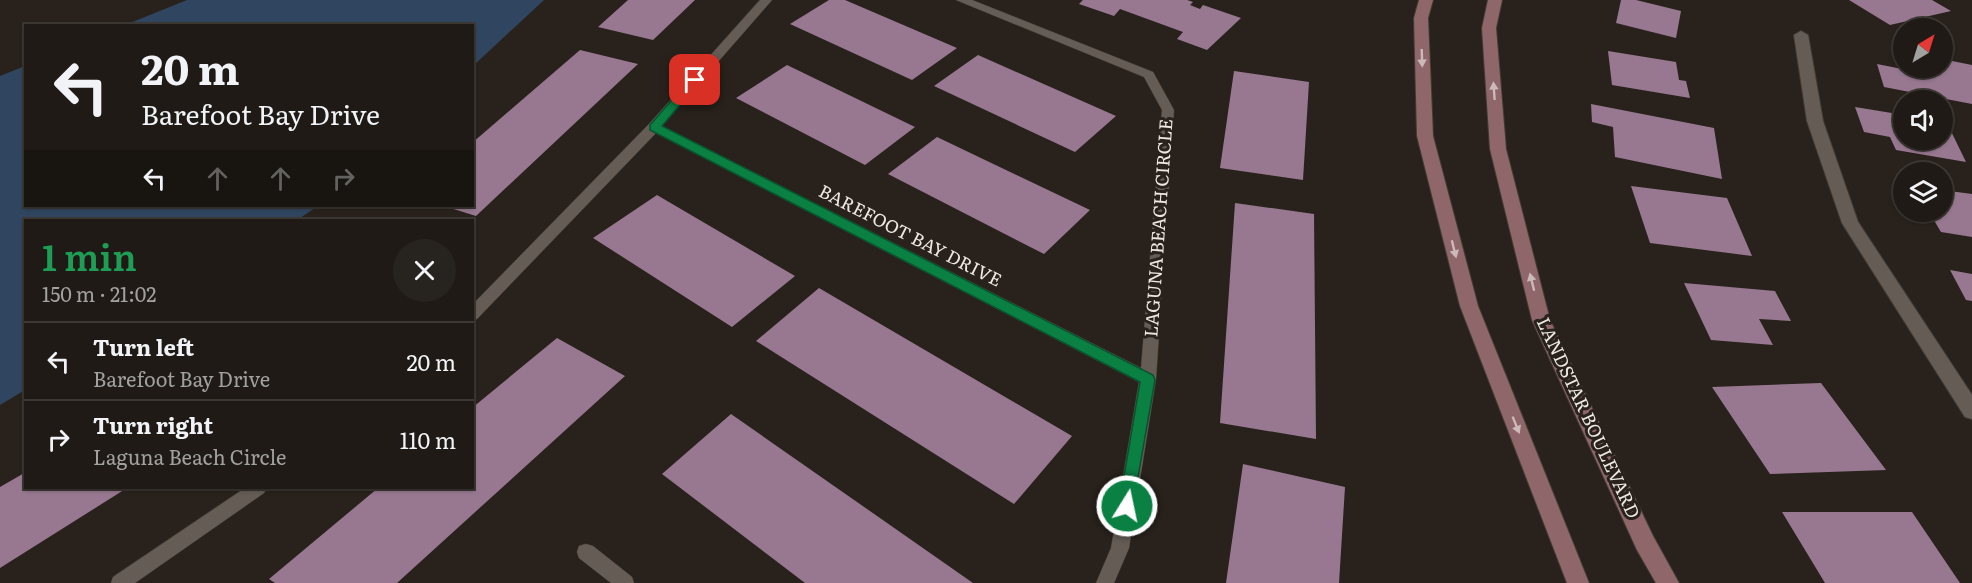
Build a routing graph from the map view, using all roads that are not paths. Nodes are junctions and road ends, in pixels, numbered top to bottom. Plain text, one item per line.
1 (766, 0) edge
2 (962, 0) edge
3 (1426, 0) edge
4 (1495, 0) edge
5 (1801, 35) dead end
6 (654, 127) junction
7 (474, 313) edge
8 (1148, 380) junction
9 (1972, 411) edge
10 (257, 489) edge
11 (586, 552) dead end
12 (120, 583) edge
13 (625, 583) edge
14 (1106, 583) edge
15 (1578, 583) edge
16 (1668, 583) edge

1 - 6 lane
2 - 8 lane, LAGUNA BEACH CIRCLE
3 -> 15 main road
16 -> 4 main road, LANDSTAR BOULEVARD
5 - 9 street
6 - 7 lane
6 - 8 lane, BAREFOOT BAY DRIVE
8 - 14 lane, LAGUNA BEACH CIRCLE
10 - 12 lane
11 - 13 lane

